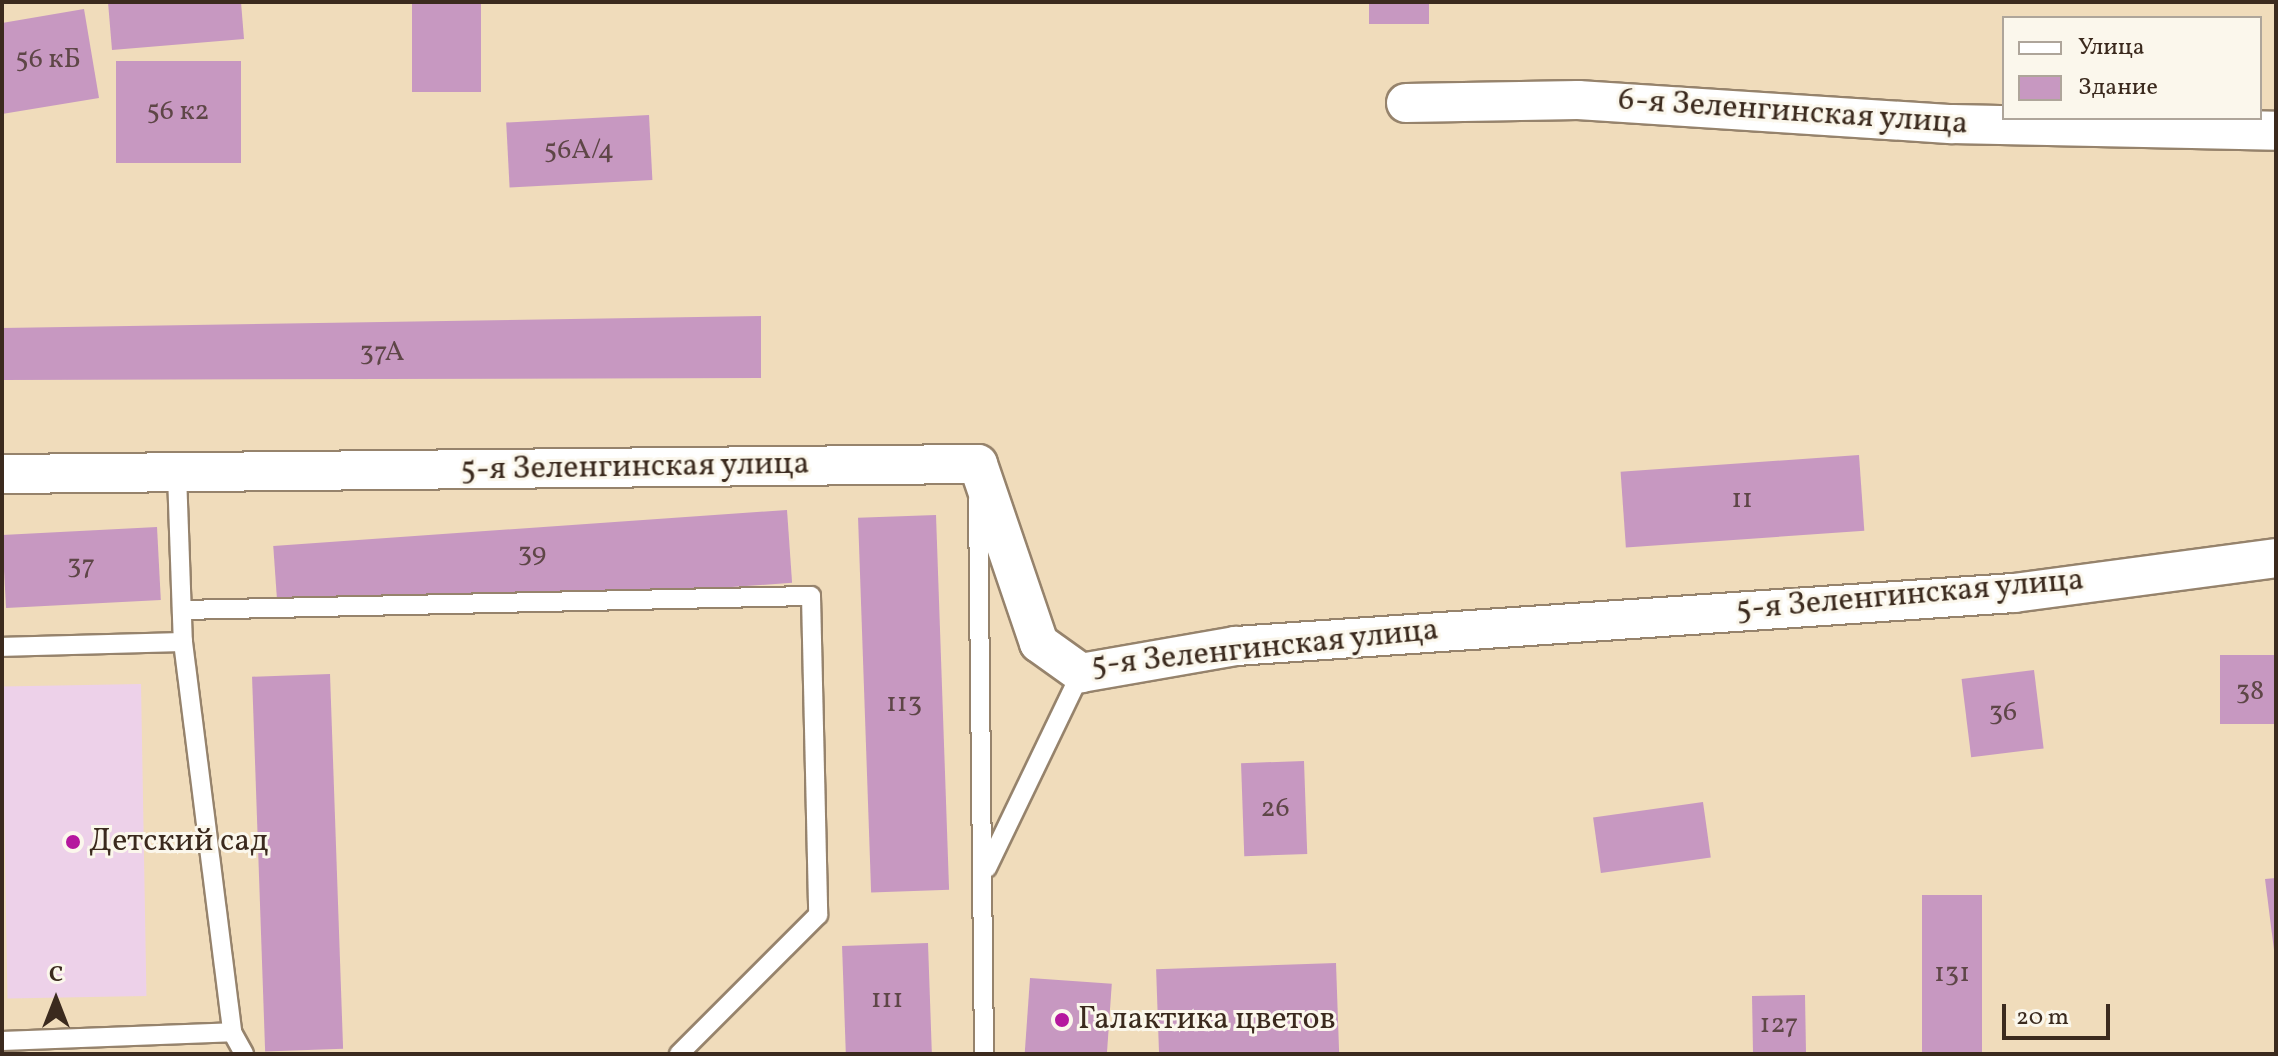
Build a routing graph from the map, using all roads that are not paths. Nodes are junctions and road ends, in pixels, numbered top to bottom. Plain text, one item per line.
1 (1406, 103) dead end
2 (2276, 131) edge
3 (978, 464) junction
4 (2, 474) edge
5 (177, 474) junction
6 (2276, 558) edge
7 (182, 610) junction
8 (183, 642) junction
9 (2, 647) edge
10 (1081, 673) junction
11 (984, 873) junction
12 (232, 1032) junction
13 (2, 1041) edge
14 (244, 1054) edge
15 (679, 1054) edge
16 (984, 1054) edge

1 - 2 street, 6-я Зеленгинская улица
3 - 5 street, 5-я Зеленгинская улица
3 - 10 street, 5-я Зеленгинская улица
3 - 11 lane
4 - 5 street, 5-я Зеленгинская улица
5 - 7 lane
6 - 10 street, 5-я Зеленгинская улица
7 - 8 lane
7 - 15 lane
8 - 9 lane
8 - 12 lane
10 - 11 lane
11 - 16 lane
12 - 13 lane
12 - 14 lane

